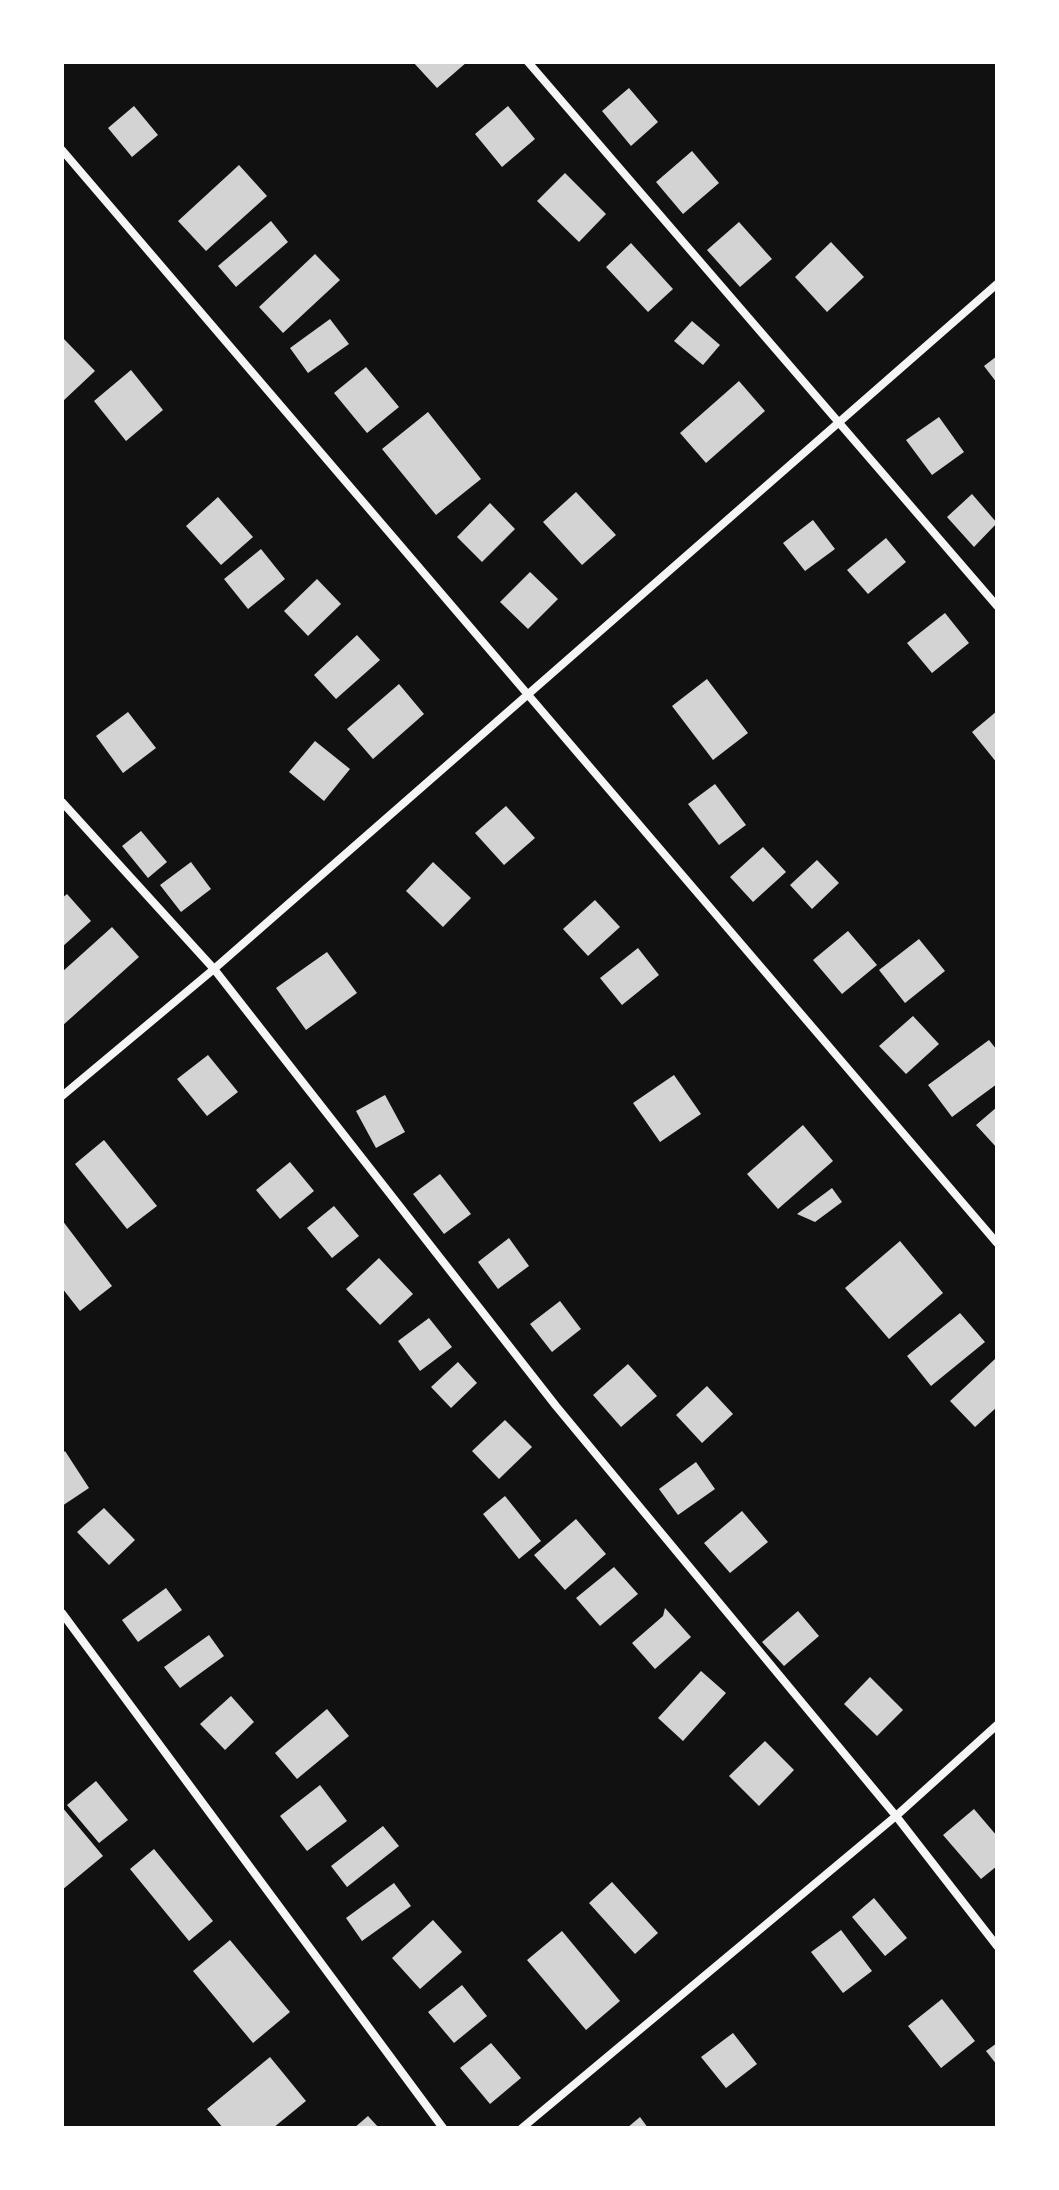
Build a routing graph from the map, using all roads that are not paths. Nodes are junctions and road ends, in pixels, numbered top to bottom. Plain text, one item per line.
1 (528, 62) edge
2 (62, 150) edge
3 (997, 284) edge
4 (837, 422) junction
5 (997, 606) edge
6 (526, 695) junction
7 (62, 802) edge
8 (214, 969) junction
9 (62, 1096) edge
10 (997, 1243) edge
11 (62, 1613) edge
12 (997, 1725) edge
13 (896, 1816) junction
14 (997, 1946) edge
15 (443, 2128) edge
16 (522, 2128) edge

1 - 4 street
2 - 6 street
3 - 4 street
4 - 5 street
4 - 6 street
6 - 8 street
6 - 10 street
7 - 8 street
8 - 9 street
8 - 13 street
11 - 15 street
12 - 13 street
13 - 14 street
13 - 16 street

